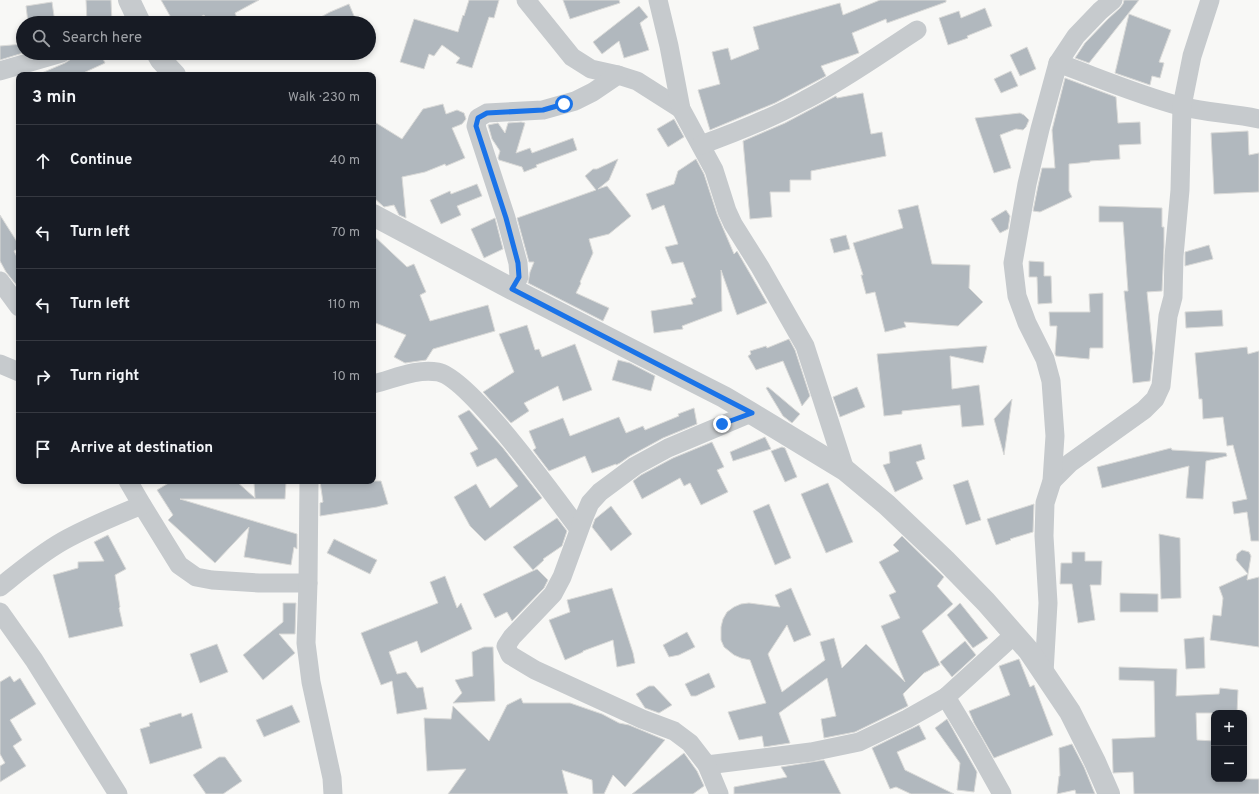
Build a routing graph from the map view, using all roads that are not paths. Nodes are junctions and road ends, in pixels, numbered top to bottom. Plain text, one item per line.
1 (129, 0) edge
2 (526, 0) edge
3 (658, 0) edge
4 (1113, 0) edge
5 (1210, 0) edge
6 (137, 16) edge
7 (917, 30) dead end
8 (38, 60) edge
9 (161, 60) edge
10 (1058, 63) junction
11 (0, 71) edge
12 (172, 72) edge
13 (618, 75) junction
14 (1182, 106) junction
15 (681, 109) junction
16 (1259, 119) edge
17 (701, 145) junction
18 (376, 217) edge
19 (0, 281) edge
20 (512, 289) junction
21 (16, 303) edge
22 (0, 364) edge
23 (16, 371) edge
24 (376, 383) edge
25 (752, 413) junction
26 (845, 470) junction
27 (1052, 481) junction
28 (130, 484) edge
29 (309, 484) edge
30 (142, 505) junction
31 (579, 529) junction
32 (308, 583) junction
33 (0, 587) edge
34 (0, 612) edge
35 (1015, 634) junction
36 (1044, 673) junction
37 (946, 697) junction
38 (707, 765) junction
39 (118, 794) edge
40 (333, 794) edge
41 (719, 794) edge
42 (1002, 794) edge
43 (1109, 794) edge

1 - 6 street
2 - 13 street
3 - 15 street
4 - 10 street
5 - 14 street
7 - 17 street
8 - 11 street
9 - 12 street
10 - 14 street
10 - 27 street
13 - 15 street
13 - 20 street
14 - 16 street
14 - 27 street
15 - 17 street
17 - 26 street
18 - 20 street
19 - 21 street
20 - 25 street
22 - 23 street
24 - 31 street
25 - 26 street
25 - 31 street
26 - 35 street
27 - 36 street
28 - 30 street
29 - 32 street
30 - 32 street
30 - 33 street
31 - 38 street
32 - 40 street
34 - 39 street
35 - 36 street
35 - 37 street
36 - 43 street
37 - 38 street
37 - 42 street
38 - 41 street

